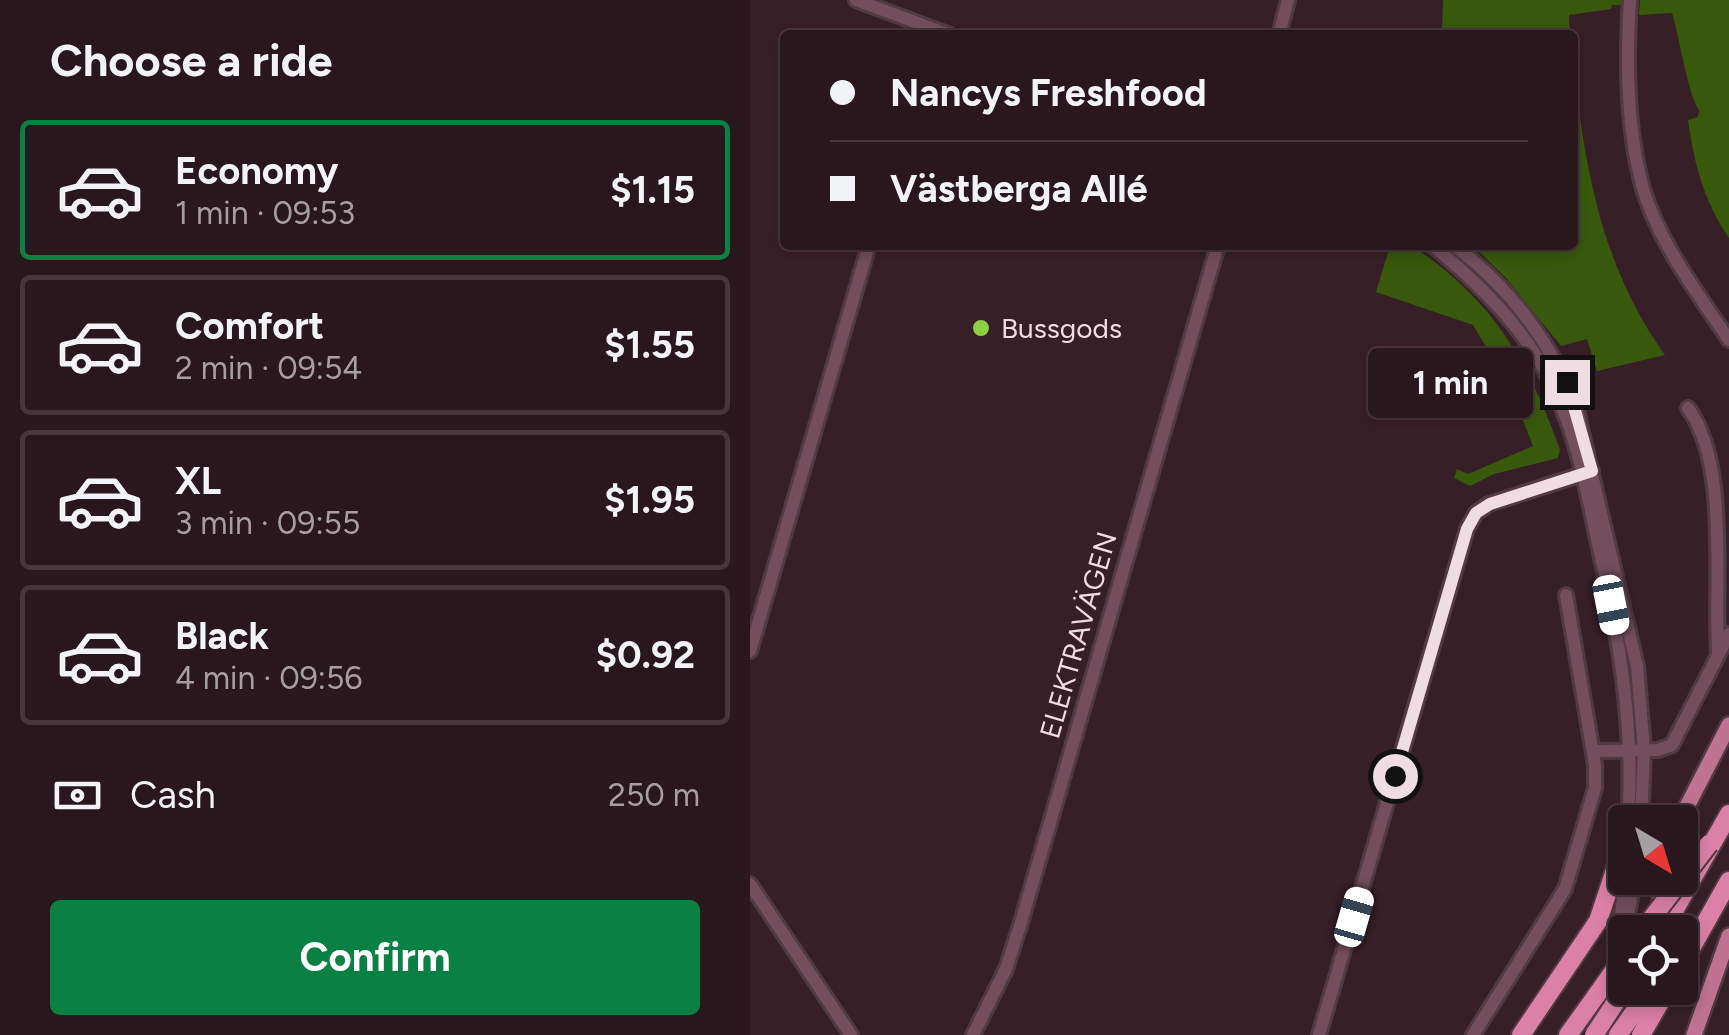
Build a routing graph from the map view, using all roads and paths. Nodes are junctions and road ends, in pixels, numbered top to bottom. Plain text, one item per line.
1 (856, 0) edge
2 (1288, 0) edge
3 (1630, 0) edge
4 (925, 30) edge
5 (1279, 30) edge
6 (867, 250) edge
7 (1217, 250) edge
8 (1438, 250) edge
9 (1459, 250) edge
10 (1729, 340) edge
11 (1688, 408) dead end
12 (1587, 473) junction
13 (1566, 594) dead end
14 (1729, 634) edge
15 (750, 651) edge
16 (1718, 653) junction
17 (1729, 725) edge
18 (1637, 750) junction
19 (1593, 752) junction
20 (1630, 805) edge
21 (1640, 805) edge
22 (1689, 805) edge
23 (1729, 814) edge
24 (1709, 844) junction
25 (1729, 873) edge
26 (1729, 881) edge
27 (750, 884) edge
28 (1608, 890) edge
29 (1647, 915) edge
30 (1668, 915) edge
31 (1698, 919) edge
32 (1698, 936) edge
33 (1729, 936) edge
34 (1608, 979) edge
35 (1614, 1005) edge
36 (1616, 1005) edge
37 (1644, 1005) edge
38 (1652, 1005) edge
39 (851, 1035) edge
40 (974, 1035) edge
41 (1319, 1035) edge
42 (1473, 1035) edge
43 (1522, 1035) edge
44 (1568, 1035) edge
45 (1594, 1035) edge
46 (1610, 1035) edge
47 (1618, 1035) edge
48 (1642, 1035) edge
49 (1694, 1035) edge

1 - 4 street
2 - 5 street
3 - 10 street
6 - 15 street
7 - 40 street, ELEKTRAVÄGEN
8 - 12 street
9 - 12 street
11 - 16 street
12 - 18 street
12 - 41 street
13 - 19 street
14 - 16 street
16 - 18 street
17 - 22 main road
18 - 19 street
18 - 20 street
18 - 21 street
19 - 42 street
23 - 24 highway
24 - 29 highway, bridge
24 - 30 highway, bridge
25 - 31 highway
26 - 32 highway
27 - 39 street
28 - 43 highway
33 - 49 main road
34 - 44 highway, bridge
35 - 45 highway, bridge
36 - 46 street
37 - 47 highway, bridge
38 - 48 highway, bridge

